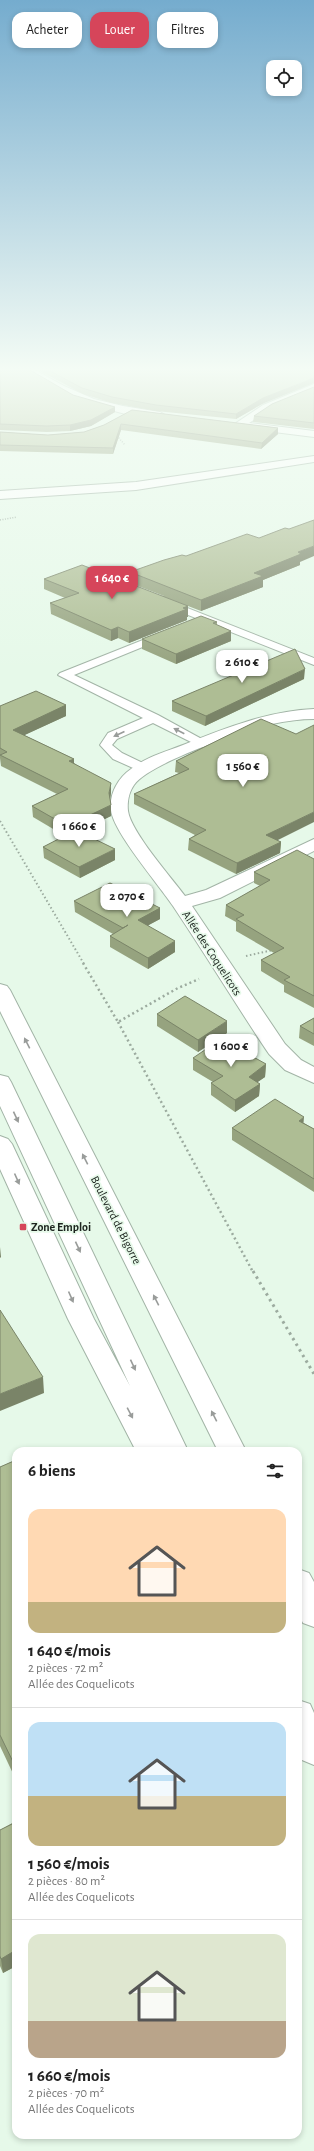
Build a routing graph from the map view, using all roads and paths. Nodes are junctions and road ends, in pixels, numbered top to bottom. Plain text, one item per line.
1 (244, 470) edge
2 (228, 473) junction
3 (0, 495) edge
4 (0, 502) edge
5 (157, 599) edge
6 (204, 618) junction
7 (189, 624) edge
8 (175, 630) edge
9 (314, 662) edge
10 (314, 714) edge
11 (154, 718) junction
12 (203, 743) junction
13 (142, 768) junction
14 (0, 821) edge
15 (314, 844) edge
16 (181, 903) junction
17 (276, 949) edge
18 (222, 967) junction
19 (0, 990) edge
20 (118, 1022) junction
21 (314, 1076) edge
22 (0, 1082) edge
23 (0, 1144) edge
24 (314, 1374) edge
25 (148, 1447) edge
26 (172, 1447) edge
27 (230, 1447) edge
28 (302, 1590) edge
29 (314, 1614) edge
30 (302, 1724) edge
31 (302, 1740) edge
32 (314, 1749) edge
33 (314, 1762) edge

1 - 2 main road
2 - 3 main road
2 - 4 main road
5 - 6 lane
6 - 7 lane
6 - 9 lane
8 - 11 lane
10 - 12 main road, Allée des Coquelicots
12 -> 11 lane
11 -> 13 lane
12 - 13 main road, Allée des Coquelicots
13 - 16 main road, Allée des Coquelicots
14 - 20 path
15 - 16 main road
16 - 18 main road, Allée des Coquelicots
17 - 18 path
18 - 20 path
18 - 21 main road, Allée des Coquelicots
27 -> 19 main road, Boulevard de Bigorre
20 - 24 path
22 -> 26 main road
23 -> 25 main road
28 - 29 main road
30 - 32 main road
31 - 33 main road

